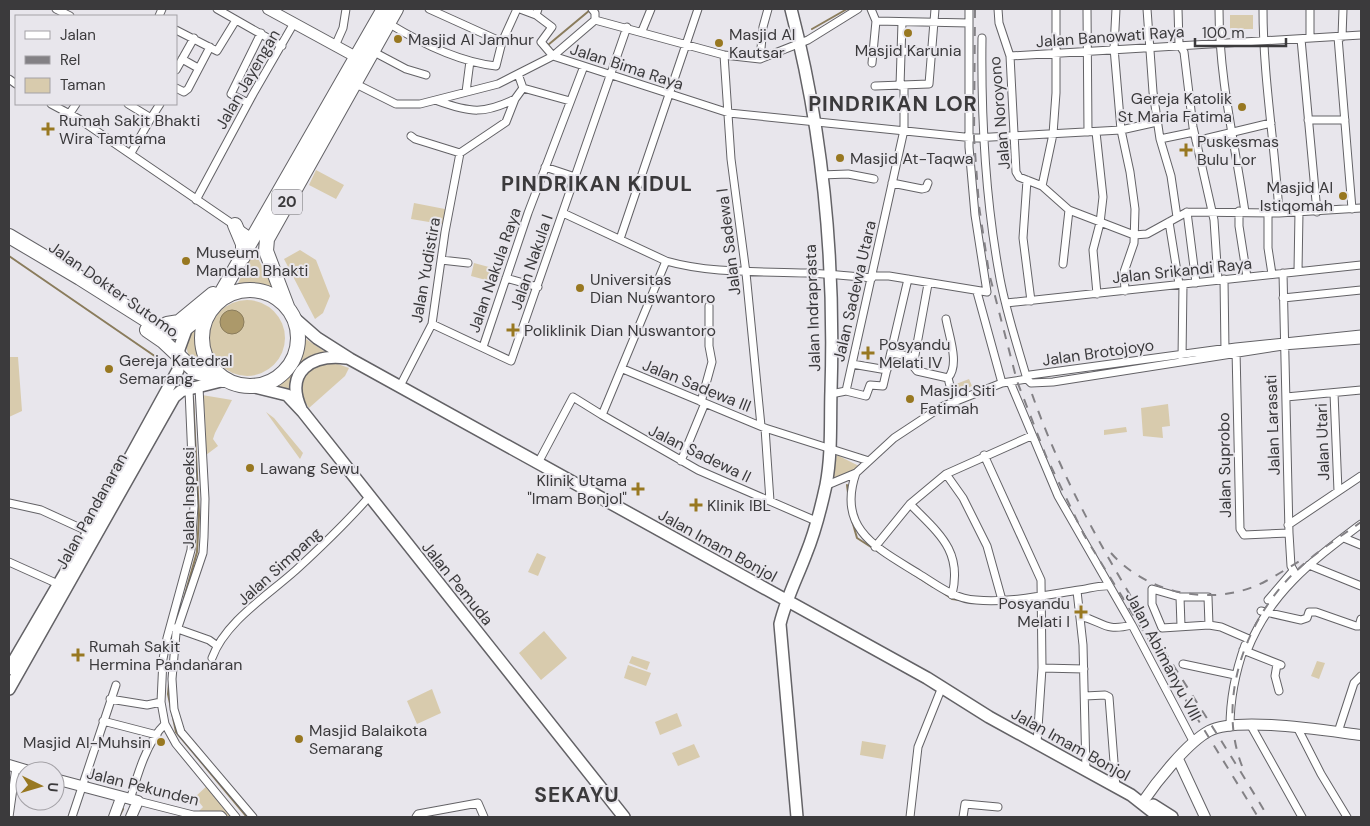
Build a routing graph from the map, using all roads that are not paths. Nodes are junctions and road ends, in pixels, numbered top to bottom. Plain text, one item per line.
1 (56, 9) edge
2 (218, 9) edge
3 (346, 9) edge
4 (384, 9) edge
5 (396, 9) edge
6 (428, 9) edge
7 (519, 9) edge
8 (592, 9) edge
9 (651, 9) edge
10 (698, 9) edge
11 (768, 9) edge
12 (791, 9) edge
13 (858, 9) edge
14 (871, 9) edge
15 (935, 9) edge
16 (969, 9) edge
17 (998, 9) edge
18 (1056, 9) edge
19 (1087, 9) edge
20 (1116, 9) edge
21 (1147, 9) edge
22 (1178, 9) edge
23 (1219, 9) edge
24 (1263, 9) edge
25 (1310, 9) edge
26 (1343, 9) edge
27 (274, 10) edge
28 (537, 12) edge
29 (68, 15) edge
30 (236, 20) junction
31 (595, 20) junction
32 (876, 21) junction
33 (902, 22) junction
34 (934, 22) junction
35 (294, 23) junction
36 (388, 23) junction
37 (969, 23) junction
38 (626, 27) junction
39 (178, 31) edge
40 (642, 31) junction
41 (261, 34) junction
42 (1361, 36) edge
43 (1340, 37) junction
44 (194, 38) junction
45 (982, 38) dead end
46 (1301, 38) junction
47 (1310, 38) junction
48 (1263, 40) junction
49 (502, 42) junction
50 (1219, 43) junction
51 (686, 44) junction
52 (800, 44) junction
53 (1179, 44) junction
54 (282, 46) junction
55 (335, 46) junction
56 (210, 47) junction
57 (1114, 48) junction
58 (1148, 48) junction
59 (372, 51) junction
60 (900, 51) junction
61 (932, 52) junction
62 (1086, 52) junction
63 (1056, 53) junction
64 (724, 55) junction
65 (553, 56) junction
66 (1010, 56) junction
67 (356, 57) junction
68 (760, 59) junction
69 (470, 61) junction
70 (178, 63) edge
71 (872, 63) dead end
72 (584, 66) junction
73 (198, 68) junction
74 (518, 74) junction
75 (426, 75) dead end
76 (611, 75) junction
77 (354, 83) junction
78 (875, 86) dead end
79 (902, 86) junction
80 (523, 88) junction
81 (178, 89) edge
82 (466, 92) junction
83 (668, 94) junction
84 (515, 99) junction
85 (438, 101) junction
86 (570, 101) junction
87 (248, 103) junction
88 (53, 105) edge
89 (75, 105) edge
90 (130, 105) edge
91 (159, 105) edge
92 (70, 113) junction
93 (728, 113) junction
94 (152, 118) junction
95 (1308, 120) junction
96 (1345, 120) junction
97 (816, 121) junction
98 (1157, 122) junction
99 (1271, 123) junction
100 (904, 130) junction
101 (1121, 130) junction
102 (1088, 132) junction
103 (1096, 132) junction
104 (1194, 132) junction
105 (1232, 133) junction
106 (1052, 134) junction
107 (1015, 135) junction
108 (411, 136) dead end
109 (971, 138) junction
110 (984, 138) junction
111 (1160, 139) junction
112 (1196, 141) junction
113 (131, 153) junction
114 (460, 153) junction
115 (545, 167) junction
116 (821, 175) junction
117 (575, 177) junction
118 (874, 179) dead end
119 (1027, 180) junction
120 (892, 183) junction
121 (928, 184) dead end
122 (1042, 186) junction
123 (196, 200) junction
124 (1361, 208) edge
125 (1352, 209) junction
126 (1069, 210) junction
127 (1187, 212) junction
128 (1212, 212) junction
129 (1242, 212) junction
130 (1268, 212) junction
131 (1299, 212) junction
132 (1317, 212) junction
133 (563, 213) junction
134 (1279, 213) junction
135 (1177, 217) junction
136 (1169, 222) junction
137 (1100, 223) junction
138 (235, 225) junction
139 (1134, 235) junction
140 (9, 236) edge
141 (253, 238) junction
142 (620, 239) junction
143 (29, 249) junction
144 (243, 256) junction
145 (441, 260) junction
146 (666, 261) junction
147 (468, 263) dead end
148 (1063, 264) dead end
149 (1361, 265) edge
150 (236, 269) junction
151 (1298, 271) junction
152 (746, 273) junction
153 (1283, 273) junction
154 (1272, 274) junction
155 (830, 275) junction
156 (872, 277) junction
157 (1247, 277) junction
158 (506, 278) junction
159 (908, 279) junction
160 (1221, 280) junction
161 (1196, 282) junction
162 (928, 284) junction
163 (1181, 284) junction
164 (538, 287) junction
165 (1361, 290) edge
166 (1125, 291) junction
167 (977, 292) junction
168 (1097, 294) junction
169 (108, 295) junction
170 (1283, 298) junction
171 (1031, 301) junction
172 (1006, 303) junction
173 (215, 304) junction
174 (709, 306) dead end
175 (291, 313) junction
176 (946, 319) dead end
177 (432, 324) junction
178 (187, 327) junction
179 (1361, 334) edge
180 (1361, 340) edge
181 (1283, 344) junction
182 (483, 347) junction
183 (1236, 350) junction
184 (1225, 352) junction
185 (891, 353) junction
186 (915, 357) junction
187 (179, 358) junction
188 (1182, 358) junction
189 (350, 359) junction
190 (852, 364) junction
191 (1139, 365) junction
192 (623, 369) junction
193 (887, 370) junction
194 (1052, 372) junction
195 (948, 378) junction
196 (1027, 379) junction
197 (225, 380) junction
198 (1053, 382) junction
199 (1006, 383) junction
200 (255, 386) junction
201 (400, 386) junction
202 (194, 389) junction
203 (1361, 390) edge
204 (846, 391) junction
205 (1334, 393) junction
206 (831, 394) junction
207 (1286, 397) junction
208 (954, 401) junction
209 (703, 402) junction
210 (302, 412) junction
211 (602, 415) junction
212 (763, 427) junction
213 (1031, 436) junction
214 (831, 450) junction
215 (984, 455) junction
216 (681, 461) junction
217 (869, 461) junction
218 (538, 463) junction
219 (856, 473) junction
220 (946, 474) junction
221 (1361, 476) edge
222 (825, 486) junction
223 (1338, 491) junction
224 (369, 497) junction
225 (770, 501) junction
226 (9, 504) edge
227 (910, 504) junction
228 (1288, 510) junction
229 (1299, 520) junction
230 (816, 521) junction
231 (1361, 524) edge
232 (1288, 525) junction
233 (89, 532) junction
234 (1289, 534) junction
235 (1344, 538) junction
236 (1361, 544) edge
237 (874, 547) junction
238 (9, 562) edge
239 (1309, 565) junction
240 (1294, 574) junction
241 (58, 584) junction
242 (1109, 586) junction
243 (1361, 586) edge
244 (1077, 591) junction
245 (952, 595) junction
246 (1042, 595) junction
247 (1180, 597) junction
248 (1002, 600) junction
249 (785, 601) junction
250 (1263, 612) junction
251 (1080, 616) junction
252 (1361, 619) edge
253 (1132, 625) junction
254 (1209, 625) junction
255 (1181, 626) junction
256 (173, 627) junction
257 (1249, 639) junction
258 (216, 645) junction
259 (1245, 650) junction
260 (212, 658) dead end
261 (10, 663) edge
262 (1183, 664) dead end
263 (1042, 668) junction
264 (1084, 669) junction
265 (1234, 675) junction
266 (1361, 676) edge
267 (116, 685) dead end
268 (942, 687) junction
269 (9, 688) edge
270 (1279, 691) dead end
271 (1085, 696) junction
272 (110, 699) junction
273 (161, 702) junction
274 (103, 721) junction
275 (165, 724) junction
276 (1230, 726) junction
277 (1253, 727) junction
278 (1297, 727) junction
279 (1338, 732) junction
280 (157, 735) junction
281 (1361, 735) edge
282 (1193, 741) junction
283 (1037, 743) junction
284 (1179, 762) junction
285 (12, 766) edge
286 (212, 768) junction
287 (1086, 771) junction
288 (204, 774) junction
289 (65, 782) edge
290 (82, 787) junction
291 (1116, 788) junction
292 (130, 800) junction
293 (1146, 803) junction
294 (234, 804) junction
295 (998, 807) dead end
296 (222, 816) edge
297 (9, 817) edge
298 (72, 817) edge
299 (114, 817) edge
300 (131, 817) edge
301 (236, 817) edge
302 (253, 817) edge
303 (416, 817) edge
304 (484, 817) edge
305 (624, 817) edge
306 (797, 817) edge
307 (910, 817) edge
308 (963, 817) edge
309 (1159, 817) edge
310 (1172, 817) edge
311 (1204, 817) edge
312 (1302, 817) edge
313 (1347, 817) edge

1 - 29 street
2 - 30 street
3 - 55 street
4 - 67 highway, 20
5 - 36 highway, 20
6 - 49 street
7 - 28 street
7 - 49 street
8 - 31 street
9 - 40 street
10 - 51 street
11 - 68 street
12 - 52 main road, Jalan Indraprasta
13 - 52 street
14 - 32 street
15 - 34 street
16 - 37 street
17 - 66 street, Jalan Noroyono
18 - 63 street
19 - 62 street
20 - 57 street
21 - 58 street
22 - 53 street
23 - 50 street
24 - 48 street
25 - 47 street
26 - 43 street
27 - 35 street
28 - 65 street
30 - 41 street
30 - 56 street
31 - 38 street
31 - 65 street
32 - 33 street
32 - 71 street
33 - 34 street
33 - 60 street, Jalan Sadewa Utara
34 - 37 street
34 - 61 street
35 - 54 street, Jalan Jayengan
35 - 55 street
36 - 59 highway, 20
36 - 69 street
37 - 109 street
38 - 40 street
38 - 76 street, Jalan Nakula I
39 - 44 street
40 - 51 street
41 - 54 street
41 - 87 street
42 - 43 street, Jalan Banowati Raya
43 - 47 street, Jalan Banowati Raya
43 - 96 street
44 - 56 street
44 - 70 street
45 - 110 street
46 - 47 street, Jalan Banowati Raya
46 - 48 street, Jalan Banowati Raya
46 - 95 street
48 - 50 street, Jalan Banowati Raya
48 - 99 street
49 - 69 street
50 - 53 street, Jalan Banowati Raya
50 - 105 street
51 - 64 street
51 - 83 street
52 - 68 street
52 - 97 main road, Jalan Indraprasta
53 - 58 street, Jalan Banowati Raya
53 - 104 street
54 - 87 street, Jalan Jayengan
55 - 67 street
56 - 73 street
57 - 58 street, Jalan Banowati Raya
57 - 62 street, Jalan Banowati Raya
57 - 101 street
58 - 98 street
59 - 75 street
59 - 77 highway, 20
60 - 61 street
60 - 79 street, Jalan Sadewa Utara
61 - 79 street
62 - 63 street, Jalan Banowati Raya
62 - 102 street
63 - 66 street, Jalan Banowati Raya
63 - 106 street
64 - 68 street
64 - 93 street, Jalan Sadewa I
65 - 72 street, Jalan Bima Raya
65 - 74 street, Jalan Bima Raya
66 - 107 street, Jalan Noroyono
67 - 141 highway, 20
69 - 82 street
70 - 73 street
72 - 76 street, Jalan Bima Raya
72 - 86 street, Jalan Nakula Raya
73 - 81 street
74 - 80 street
74 - 82 street, Jalan Bima Raya
76 - 83 street, Jalan Bima Raya
76 - 117 street, Jalan Nakula I
77 - 85 street, Jalan Bima Raya
77 - 175 highway, 20
78 - 79 street
79 - 100 street, Jalan Sadewa Utara
80 - 84 street
80 - 86 street
82 - 85 street, Jalan Bima Raya
83 - 93 street, Jalan Bima Raya
83 - 142 street
84 - 85 street
84 - 114 street
86 - 115 street, Jalan Nakula Raya
87 - 123 street, Jalan Jayengan
88 - 92 street
89 - 92 street
90 - 94 street
91 - 94 street
92 - 113 street
93 - 97 street, Jalan Bima Raya
93 - 152 street, Jalan Sadewa I
94 - 113 street
95 - 96 street
95 - 132 street
96 - 125 street
97 - 100 street, Jalan Bima Raya
97 - 116 main road, Jalan Indraprasta
98 - 101 street, Jalan Bima Raya
98 - 111 street
99 - 105 street
99 - 134 street
100 - 109 street, Jalan Bima Raya
100 - 120 street, Jalan Sadewa Utara
101 - 103 street, Jalan Bima Raya
101 - 139 street
102 - 103 street, Jalan Bima Raya
102 - 106 street, Jalan Bima Raya
103 - 137 street
104 - 111 street
104 - 112 street
105 - 112 street
105 - 129 street
106 - 107 street, Jalan Bima Raya
106 - 122 street
107 - 110 street, Jalan Bima Raya
107 - 119 street, Jalan Noroyono
108 - 114 street
109 - 110 street, Jalan Bima Raya
109 - 167 street
110 - 172 street
111 - 135 street
112 - 128 street
113 - 123 street
114 - 145 street, Jalan Yudistira
115 - 117 street
115 - 158 street, Jalan Nakula Raya
116 - 118 street
116 - 155 main road, Jalan Indraprasta
117 - 133 street, Jalan Nakula I
119 - 122 street
119 - 171 street
120 - 121 street
120 - 156 street, Jalan Sadewa Utara
122 - 126 street
123 - 138 street
124 - 125 street
125 - 132 street
126 - 137 street
126 - 148 street
127 - 128 street
127 - 135 street
127 - 161 street
128 - 129 street
128 - 160 street
129 - 130 street
129 - 157 street
130 - 134 street
130 - 154 street
131 - 132 street
131 - 134 street
131 - 151 street
133 - 142 street
133 - 164 street, Jalan Nakula I
135 - 136 street
136 - 139 street
136 - 163 street
137 - 139 street
137 - 168 street
138 - 141 street
138 - 144 highway
139 - 166 street
140 - 143 highway, Jalan Dokter Sutomo
141 - 144 highway, 20
142 - 146 street
143 - 169 highway, Jalan Dokter Sutomo
143 - 187 highway, Jalan Dokter Sutomo
144 - 150 highway, 20
145 - 147 street
145 - 177 street, Jalan Yudistira
146 - 152 street
146 - 192 street
149 - 151 street, Jalan Srikandi Raya
150 - 169 highway
150 - 173 highway, 20
151 - 153 street, Jalan Srikandi Raya
152 - 155 street
152 - 212 street, Jalan Sadewa I
153 - 154 street, Jalan Srikandi Raya
153 - 170 street, Jalan Larasati
154 - 157 street, Jalan Srikandi Raya
155 - 156 street
155 - 206 main road, Jalan Indraprasta
156 - 159 street
156 - 190 street, Jalan Sadewa Utara
157 - 160 street, Jalan Srikandi Raya
158 - 164 street
158 - 182 street, Jalan Nakula Raya
159 - 162 street
159 - 185 street
160 - 161 street, Jalan Srikandi Raya
160 - 184 street
161 - 163 street, Jalan Srikandi Raya
162 - 167 street
162 - 186 street
163 - 166 street, Jalan Srikandi Raya
163 - 188 street
164 - 182 street, Jalan Nakula I
165 - 170 street
166 - 168 street, Jalan Srikandi Raya
167 - 199 street, Jalan Abimanyu VIII
168 - 171 street, Jalan Srikandi Raya
169 - 178 highway, Jalan Dokter Sutomo
170 - 181 street, Jalan Larasati
171 - 172 street, Jalan Srikandi Raya
172 - 196 street
173 - 175 highway, 20
173 - 178 highway, Jalan Dokter Sutomo / 20
173 - 197 highway, 20
174 - 209 street
175 - 189 main road, Jalan Imam Bonjol
175 - 200 highway, 20
176 - 195 street
177 - 182 street, Jalan Nakula Raya
177 - 201 street, Jalan Yudistira
178 - 187 main road, Jalan Pandanaran
179 - 181 street, Jalan Brotojoyo
180 - 181 street, Jalan Brotojoyo
181 - 183 street, Jalan Brotojoyo
181 - 207 street, Jalan Larasati
183 - 184 street, Jalan Brotojoyo
183 - 234 street, Jalan Suprobo
184 - 188 street, Jalan Brotojoyo
185 - 186 street
185 - 193 street
186 - 195 street
187 - 197 highway, Jalan Dokter Sutomo
187 - 233 main road, Jalan Pandanaran
188 - 191 street, Jalan Brotojoyo
189 - 201 main road, Jalan Imam Bonjol
189 - 210 main road
190 - 193 street
190 - 204 street, Jalan Sadewa Utara
191 - 194 street, Jalan Brotojoyo
191 - 198 street, Jalan Brotojoyo
192 - 209 street, Jalan Sadewa III
192 - 211 street
193 - 204 street
194 - 196 street, Jalan Brotojoyo
194 - 198 street
195 - 208 street
196 - 198 street, Jalan Brotojoyo
196 - 199 street
197 - 200 highway
197 - 202 main road, Jalan Pandanaran
199 - 208 street
199 - 213 street, Jalan Abimanyu VIII
200 - 210 main road, Jalan Pemuda
201 - 218 main road, Jalan Imam Bonjol
202 - 256 street
202 - 256 street, Jalan Inspeksi
202 - 269 main road, Jalan Pandanaran
203 - 205 street, Jalan Utari
204 - 206 street
205 - 207 street, Jalan Utari
205 - 223 street, Jalan Utari
206 - 214 main road, Jalan Indraprasta
207 - 228 street, Jalan Larasati
208 - 217 street
209 - 212 street, Jalan Sadewa III
209 - 216 street
210 - 224 main road, Jalan Pemuda
211 - 216 street, Jalan Sadewa II
211 - 218 street, Jalan Sadewa II
212 - 214 street, Jalan Sadewa III
212 - 225 street, Jalan Sadewa I
213 - 215 street
213 - 242 street, Jalan Abimanyu VIII
214 - 217 street, Jalan Sadewa III
214 - 222 main road, Jalan Indraprasta
215 - 220 street
215 - 246 street
216 - 225 street, Jalan Sadewa II
217 - 219 street
218 - 249 main road, Jalan Imam Bonjol
219 - 222 street
219 - 237 street
220 - 227 street
220 - 248 street
221 - 223 street, Jalan Utari
222 - 230 main road, Jalan Indraprasta
223 - 229 street, Jalan Utari
224 - 258 street, Jalan Simpang
224 - 305 main road, Jalan Pemuda
225 - 230 street, Jalan Sadewa II
226 - 233 street
227 - 237 street
227 - 245 street
228 - 229 street
228 - 232 street, Jalan Larasati
229 - 232 street, Jalan Utari
230 - 249 main road, Jalan Indraprasta
231 - 235 street
232 - 234 street, Jalan Larasati
233 - 241 main road, Jalan Pandanaran
234 - 240 street, Jalan Larasati
235 - 236 street
235 - 239 street
237 - 245 street
238 - 241 street
239 - 240 street
239 - 243 street
240 - 250 street
241 - 261 main road, Jalan Pandanaran
242 - 244 street
242 - 253 street, Jalan Abimanyu VIII
244 - 246 street
244 - 251 street
245 - 248 street
246 - 248 street
246 - 263 street
247 - 254 street
247 - 255 street
247 - 255 street
249 - 268 main road, Jalan Imam Bonjol
249 - 306 main road, Jalan Indraprasta
250 - 252 street
250 - 257 street
251 - 253 street
251 - 264 street
253 - 282 street, Jalan Abimanyu VIII
254 - 255 street
254 - 257 street
256 - 258 street
256 - 273 street
256 - 286 street, Jalan Inspeksi
257 - 259 street
258 - 260 street, Jalan Simpang
259 - 265 street
259 - 270 street
262 - 265 street
263 - 264 street
263 - 283 street
264 - 271 street
265 - 276 street
266 - 279 street
267 - 272 street
268 - 283 main road, Jalan Imam Bonjol
268 - 307 street
271 - 287 street
271 - 291 street
272 - 273 street
272 - 274 street
273 - 275 street
274 - 280 street
274 - 290 street
275 - 280 street
275 - 288 street
276 - 277 street
276 - 282 street
277 - 278 street
277 - 284 street
277 - 312 street
278 - 279 street
278 - 313 street
279 - 281 street
280 - 292 street
282 - 284 street
283 - 287 main road, Jalan Imam Bonjol
284 - 293 street
284 - 311 street
285 - 297 street
286 - 288 street
286 - 294 street, Jalan Inspeksi
287 - 291 main road, Jalan Imam Bonjol
288 - 294 street
289 - 290 street, Jalan Pekunden
290 - 292 street, Jalan Pekunden
290 - 298 street
291 - 293 main road, Jalan Imam Bonjol
292 - 296 street, Jalan Pekunden
292 - 299 street
292 - 300 street
293 - 309 main road, Jalan Imam Bonjol
293 - 310 main road, Jalan Imam Bonjol
294 - 296 street
294 - 301 street
294 - 302 street, Jalan Inspeksi
295 - 308 street
303 - 304 street

